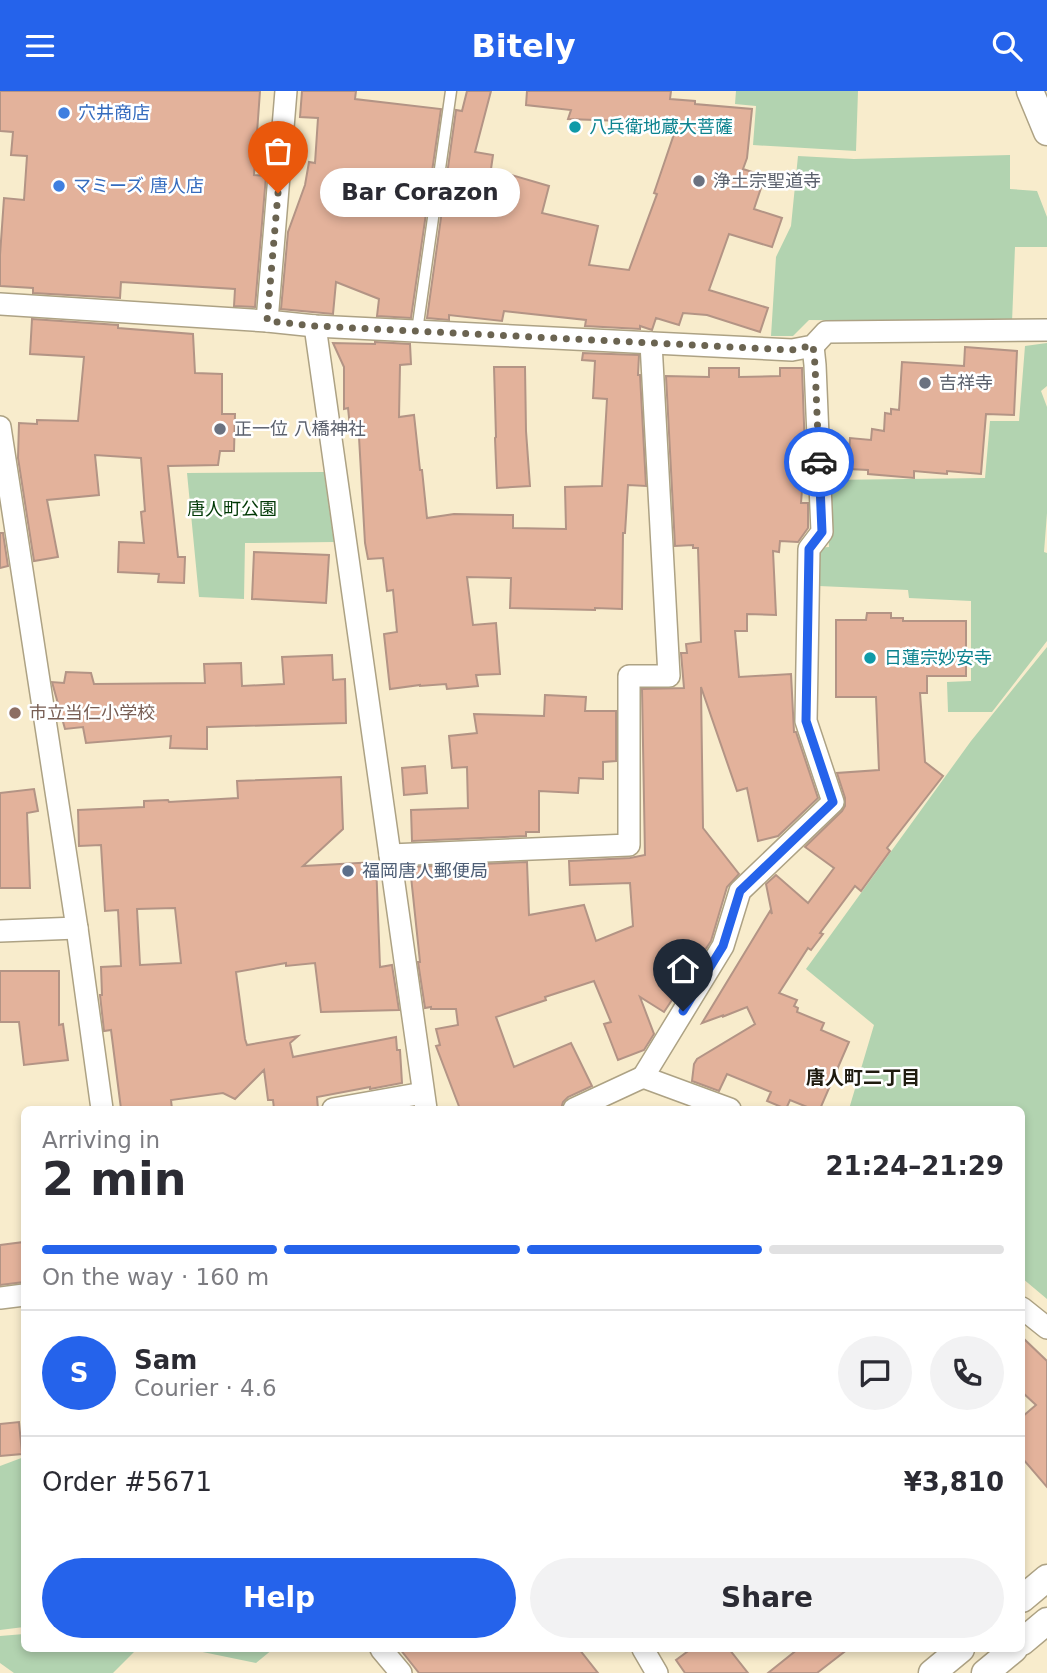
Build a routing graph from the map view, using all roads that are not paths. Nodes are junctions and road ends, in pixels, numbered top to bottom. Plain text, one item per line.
1 (286, 91) edge
2 (451, 91) edge
3 (1030, 91) edge
4 (1047, 132) edge
5 (0, 304) edge
6 (267, 321) junction
7 (315, 326) junction
8 (1047, 330) edge
9 (417, 331) junction
10 (651, 342) junction
11 (813, 345) junction
12 (0, 427) edge
13 (390, 855) junction
14 (77, 928) junction
15 (0, 931) edge
16 (643, 1077) junction
17 (424, 1101) edge
18 (102, 1106) edge
19 (367, 1106) edge
20 (580, 1106) edge
21 (722, 1106) edge
22 (21, 1295) edge
23 (0, 1298) edge
24 (1025, 1310) edge
25 (1047, 1328) edge
26 (1047, 1578) edge
27 (1025, 1595) edge
28 (1047, 1621) edge
29 (1025, 1639) edge
30 (384, 1652) edge
31 (645, 1652) edge
32 (957, 1652) edge
33 (1010, 1652) edge
34 (401, 1673) edge
35 (657, 1673) edge
36 (932, 1673) edge
37 (985, 1673) edge

1 - 6 street
2 - 9 lane
3 - 4 street
5 - 6 street
6 - 7 street
7 - 9 street
7 - 13 street
8 - 11 street
9 - 10 street
10 - 11 street
10 - 13 street
11 - 16 street
12 - 14 street
13 - 17 street
14 - 15 street
14 - 18 street
16 - 20 street
16 - 21 street
17 - 19 street
22 - 23 street
24 - 25 street
26 - 27 street
28 - 29 street
30 - 34 street
31 - 35 street
32 - 36 street
33 - 37 street

